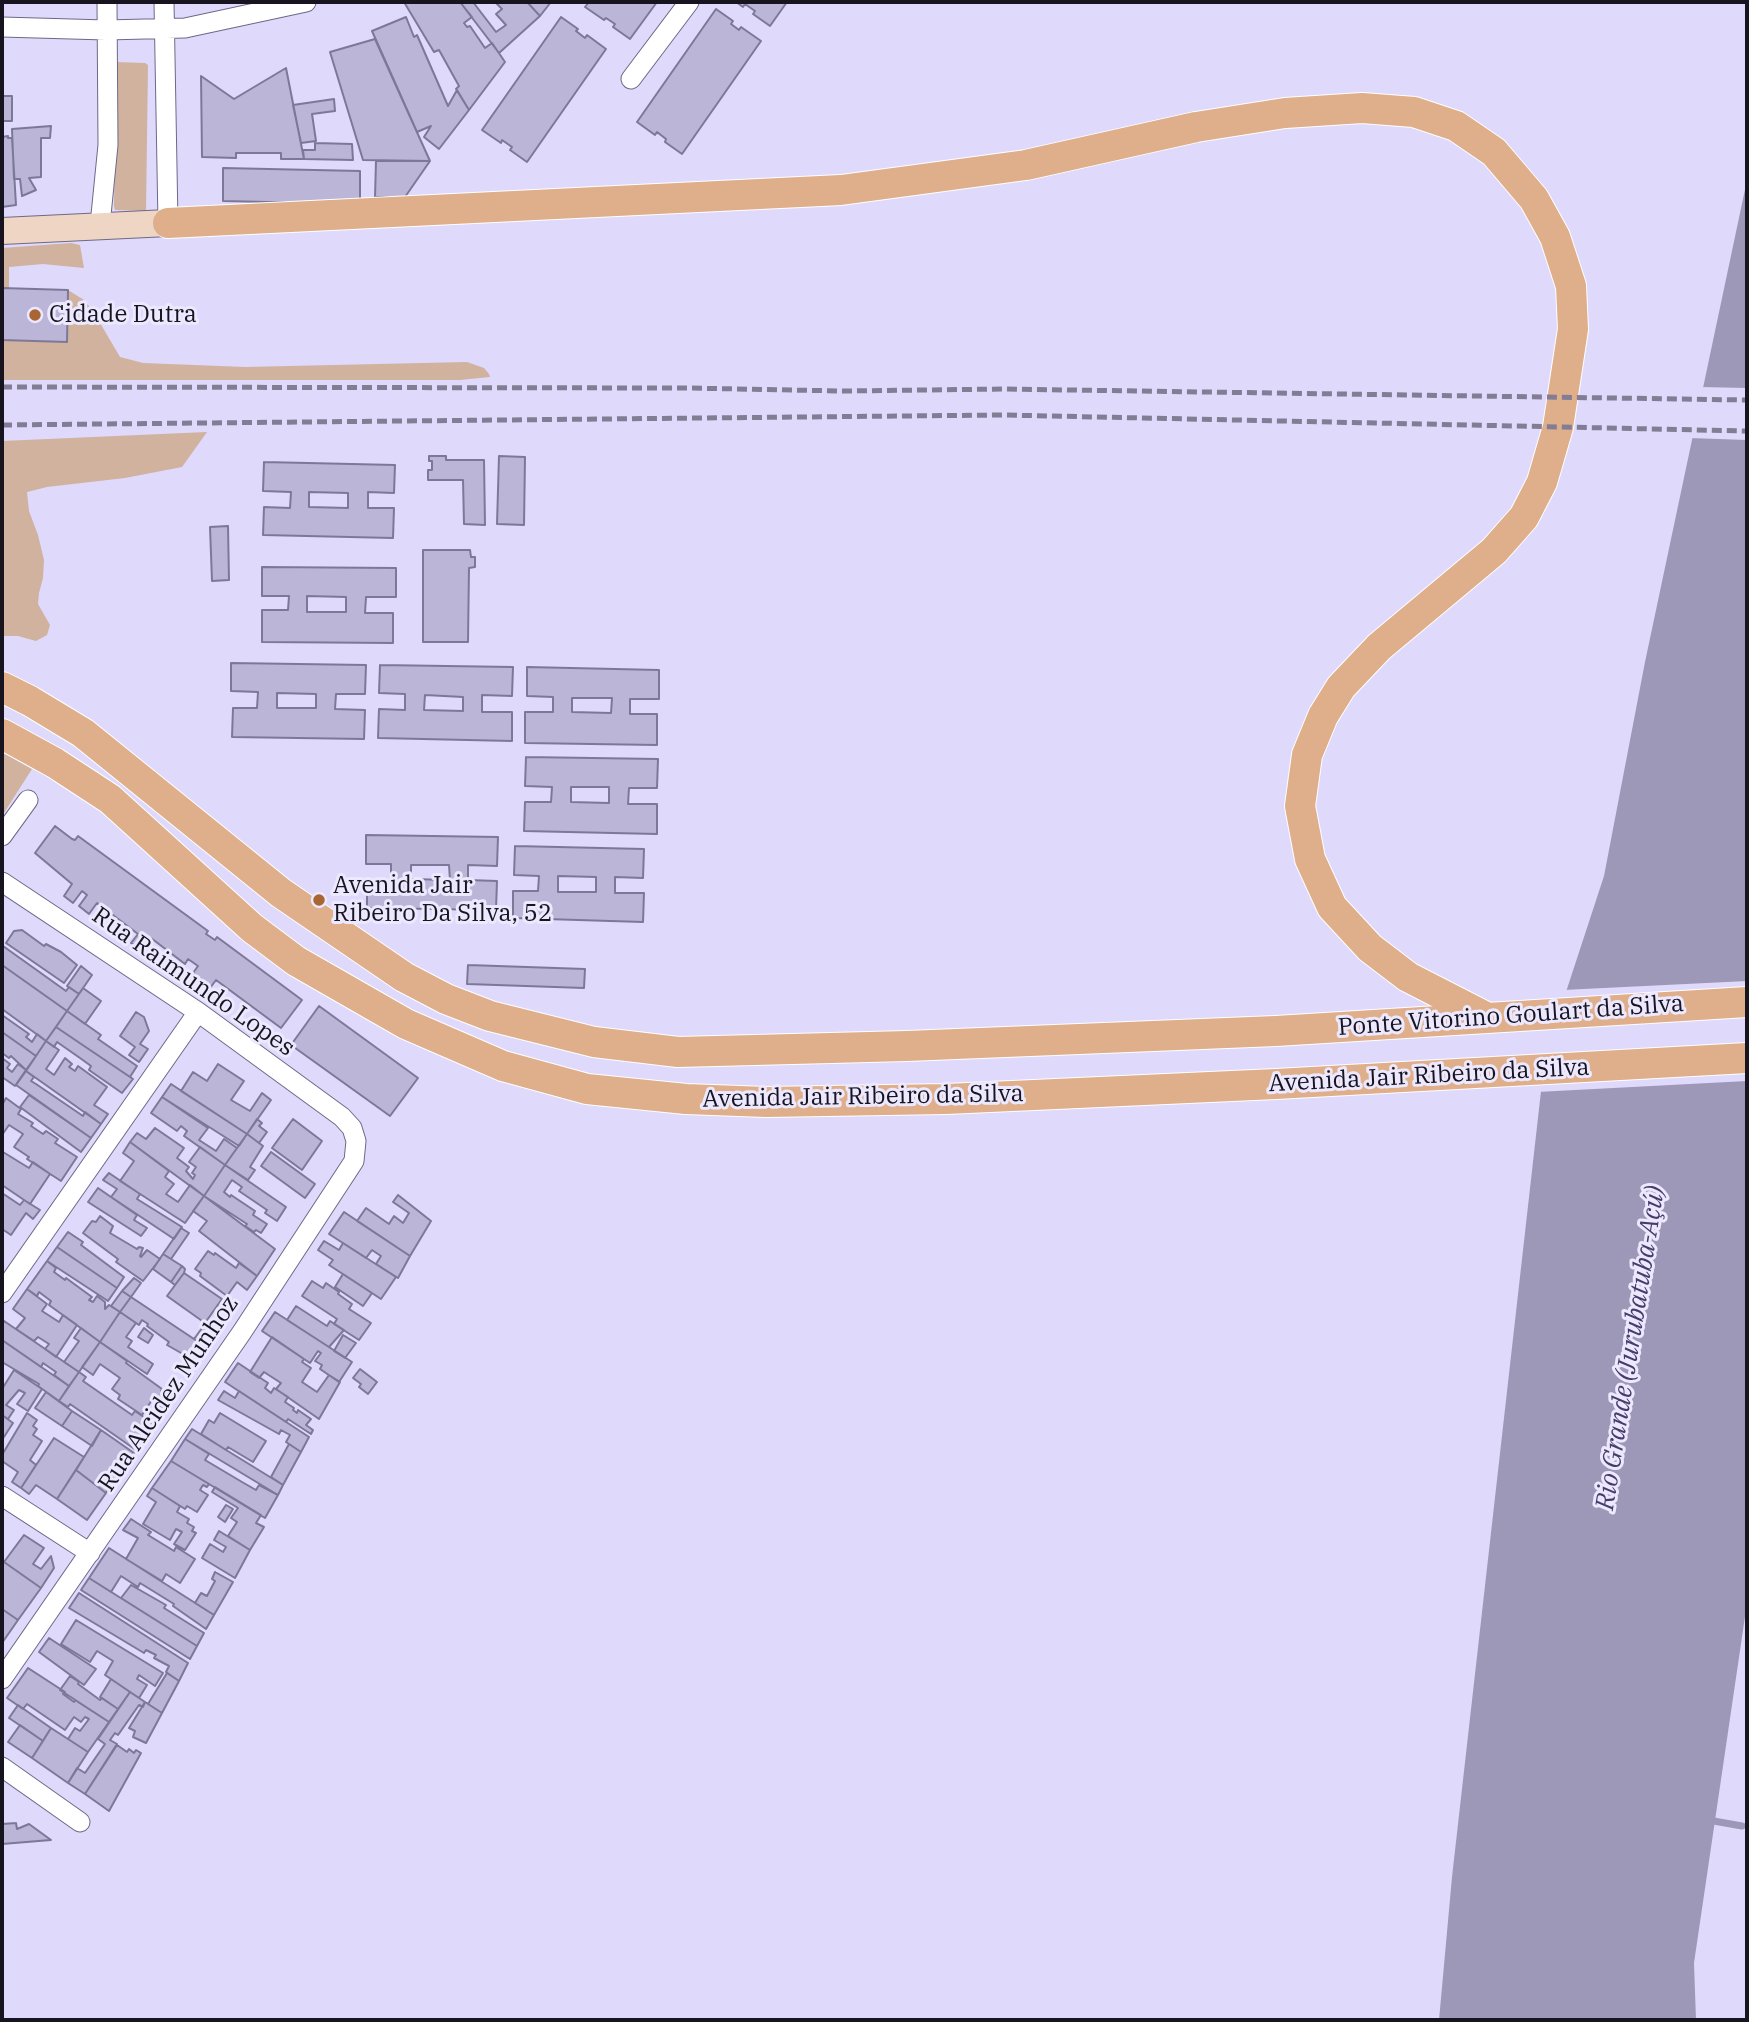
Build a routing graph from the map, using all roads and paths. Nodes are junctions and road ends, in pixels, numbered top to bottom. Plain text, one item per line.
1 (107, 2) edge
2 (164, 2) edge
3 (306, 2) edge
4 (689, 2) edge
5 (2, 27) edge
6 (164, 29) junction
7 (106, 30) junction
8 (631, 79) dead end
9 (168, 223) junction
10 (100, 225) junction
11 (2, 231) edge
12 (2, 687) edge
13 (2, 734) edge
14 (28, 800) dead end
15 (2, 836) edge
16 (5, 890) edge
17 (1747, 1002) edge
18 (198, 1012) junction
19 (490, 1016) junction
20 (1486, 1017) junction
21 (1276, 1031) joint
22 (443, 1039) junction
23 (1747, 1058) edge
24 (352, 1128) joint
25 (2, 1293) edge
26 (2, 1496) edge
27 (90, 1553) junction
28 (2, 1679) edge
29 (2, 1767) edge
30 (80, 1822) dead end

1 - 7 street
2 - 6 street
3 - 6 street
4 - 8 street
5 - 7 street
6 - 7 street
6 - 9 street
7 - 10 street
9 - 10 street
9 - 20 main road
10 - 11 street
12 - 19 main road, Avenida Jair Ribeiro da Silva
13 - 22 main road, Avenida Jair Ribeiro da Silva
14 - 15 street
16 - 18 street, Rua Raimundo Lopes
17 - 20 main road, Ponte Vitorino Goulart da Silva
18 - 24 street, Rua Raimundo Lopes
18 - 25 street
19 - 21 main road, Avenida Jair Ribeiro da Silva
19 - 22 main road
20 - 21 main road, Ponte Vitorino Goulart da Silva
22 - 23 main road, Avenida Jair Ribeiro da Silva
24 - 27 street, Rua Alcidez Munhoz
26 - 27 street
27 - 28 street, Rua Alcidez Munhoz
29 - 30 street

